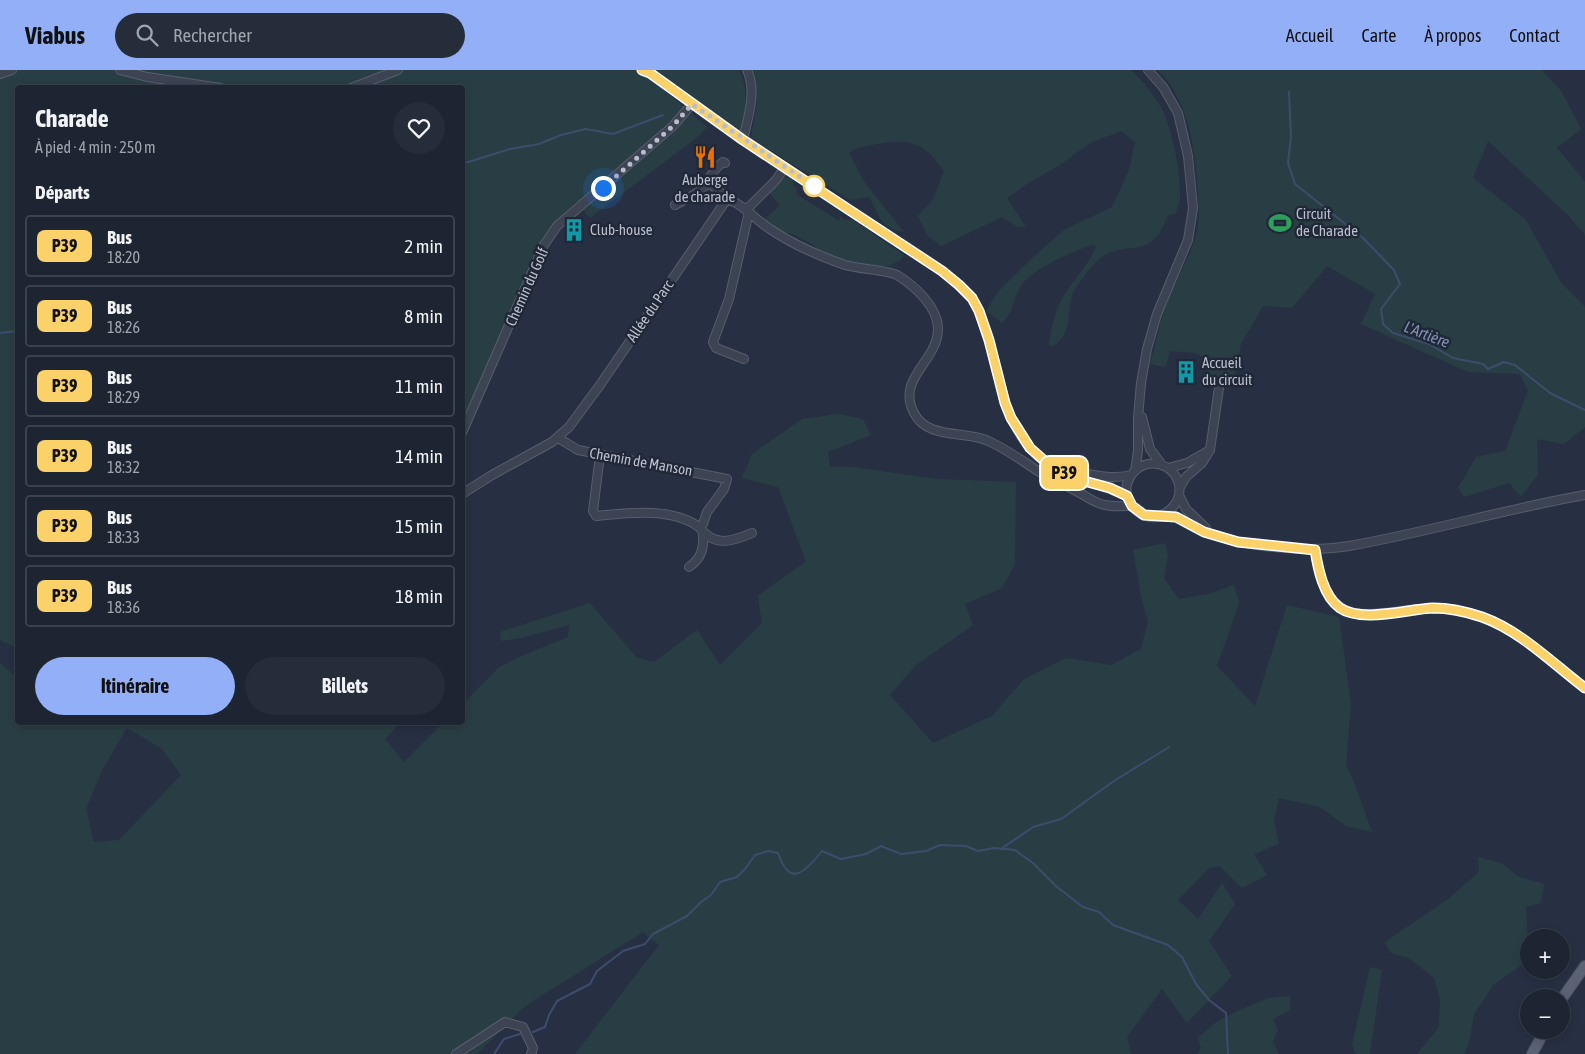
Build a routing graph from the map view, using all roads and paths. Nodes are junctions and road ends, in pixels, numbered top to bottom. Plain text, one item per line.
1 (12, 70) edge
2 (120, 70) edge
3 (398, 70) edge
4 (642, 70) edge
5 (747, 70) edge
6 (1148, 70) edge
7 (0, 74) edge
8 (201, 85) edge
9 (359, 85) edge
10 (692, 104) junction
11 (743, 140) junction
12 (725, 163) dead end
13 (785, 167) junction
14 (707, 184) junction
15 (727, 199) junction
16 (675, 205) dead end
17 (748, 211) junction
18 (744, 359) dead end
19 (1220, 381) dead end
20 (1140, 398) junction
21 (465, 426) edge
22 (558, 438) junction
23 (1210, 450) junction
24 (600, 455) junction
25 (1165, 466) junction
26 (1057, 469) junction
27 (1133, 473) junction
28 (1179, 491) junction
29 (465, 492) edge
30 (1585, 495) edge
31 (1127, 496) junction
32 (1132, 506) junction
33 (1159, 516) junction
34 (701, 530) junction
35 (752, 533) dead end
36 (1218, 536) junction
37 (1315, 550) junction
38 (690, 567) dead end
39 (1585, 688) edge
40 (1585, 966) edge
41 (1569, 989) edge
42 (1540, 1039) edge
43 (456, 1054) edge
44 (532, 1054) edge
45 (1532, 1054) edge

1 - 7 street
2 - 8 street
3 - 9 street
4 - 10 street
5 - 11 street
6 - 20 street
10 - 11 street
10 - 21 street, Chemin du Golf
11 - 13 street
12 - 14 street
13 - 17 street
13 - 26 street
14 - 15 street
14 - 16 street
15 - 17 street
15 - 22 street, Allée du Parc
17 - 18 street
17 - 32 street
19 - 23 street
20 - 25 street
20 - 27 street
22 - 24 street, Chemin de Manson
22 - 29 street, Allée du Parc
23 - 25 street
23 - 28 street
24 - 34 street
24 - 34 street, Chemin de Manson
25 - 27 street
25 - 28 street
26 - 27 street
26 - 31 street
27 - 31 street
28 - 33 street
28 - 36 street
30 - 37 street
31 - 32 street
32 - 33 street
33 - 36 street
34 - 35 street
34 - 38 street
36 - 37 street
37 - 39 street
40 - 41 main road
42 - 45 main road
43 - 44 street

